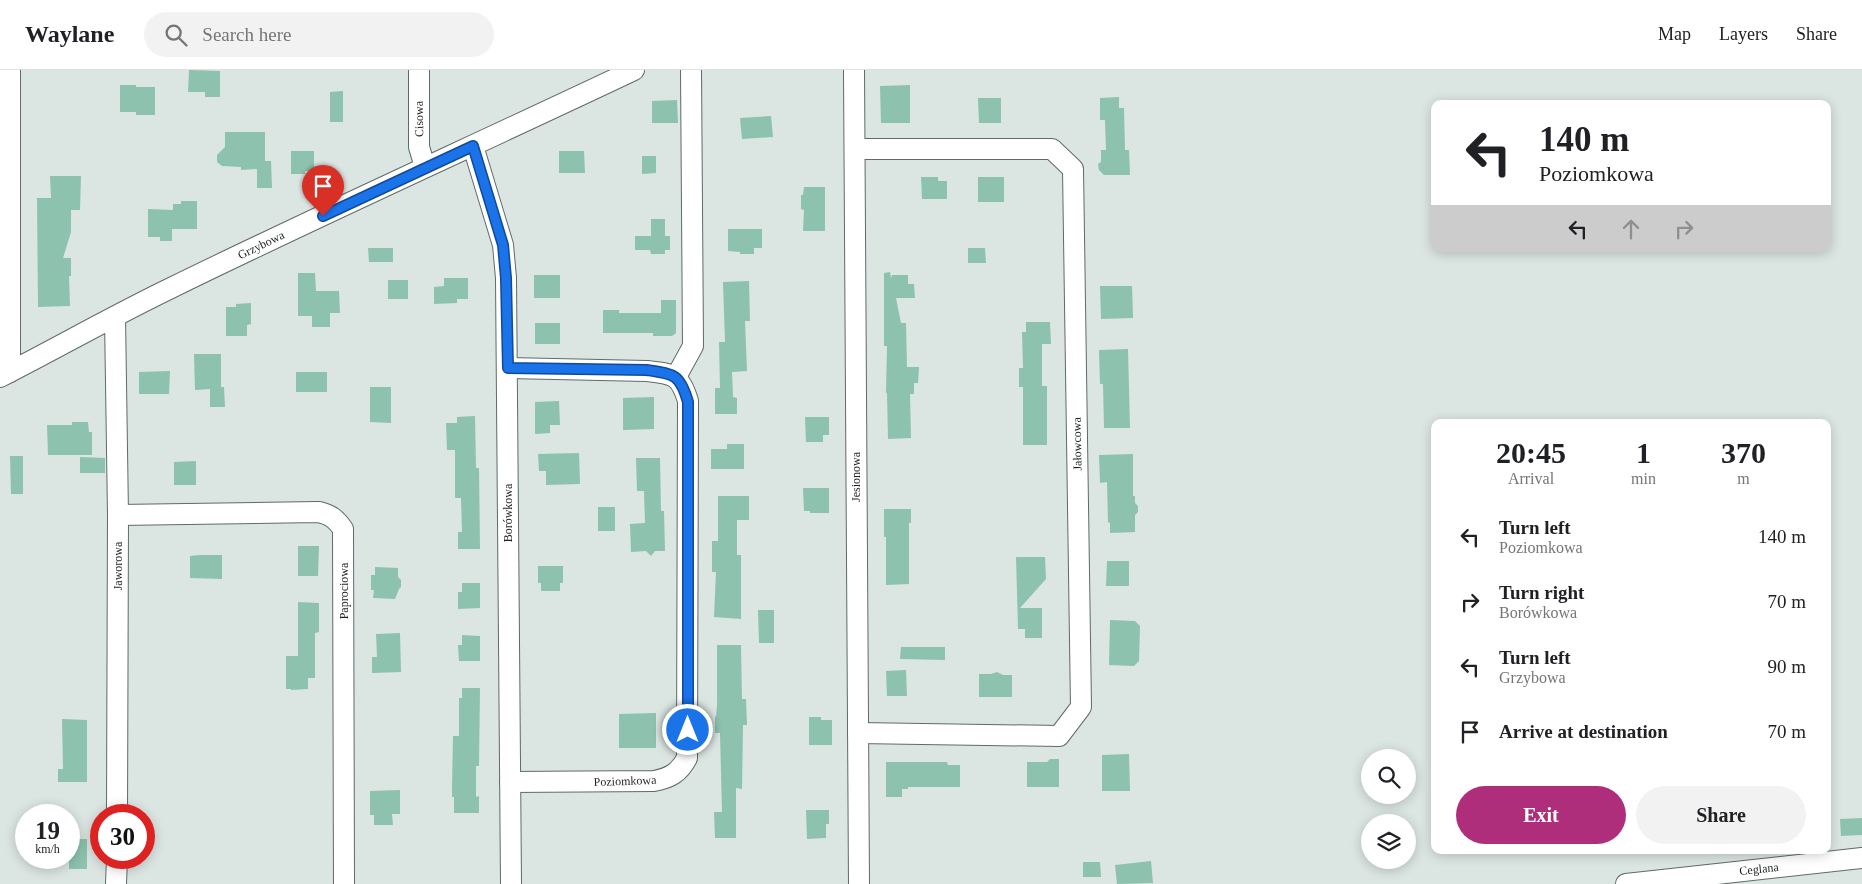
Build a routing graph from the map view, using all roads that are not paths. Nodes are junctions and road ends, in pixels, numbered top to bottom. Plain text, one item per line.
1 (10, 70) edge
2 (419, 70) edge
3 (634, 70) edge
4 (692, 70) edge
5 (854, 70) edge
6 (473, 146) junction
7 (854, 149) junction
8 (425, 167) junction
9 (115, 318) junction
10 (508, 368) junction
11 (5, 375) edge
12 (676, 377) junction
13 (118, 515) junction
14 (858, 733) junction
15 (510, 782) junction
16 (117, 804) edge
17 (1862, 858) edge
18 (117, 869) edge
19 (116, 884) edge
20 (344, 884) edge
21 (511, 884) edge
22 (859, 884) edge
23 (1626, 884) edge

1 - 11 street
2 - 8 street, Cisowa
3 - 6 street, Grzybowa
4 - 12 street
5 - 7 street, Jesionowa
6 - 8 street, Grzybowa
6 - 10 street, Borówkowa
7 - 14 street, Jesionowa
7 - 14 street, Jałowcowa
8 - 9 street, Grzybowa
9 - 11 street, Grzybowa
9 - 13 street, Jaworowa
10 - 12 street
10 - 15 street, Borówkowa
12 - 15 street, Poziomkowa
13 - 16 street, Jaworowa
13 - 20 street, Paprociowa
14 - 22 street, Jesionowa
15 - 21 street, Borówkowa
17 - 23 street, Ceglana
18 - 19 street

